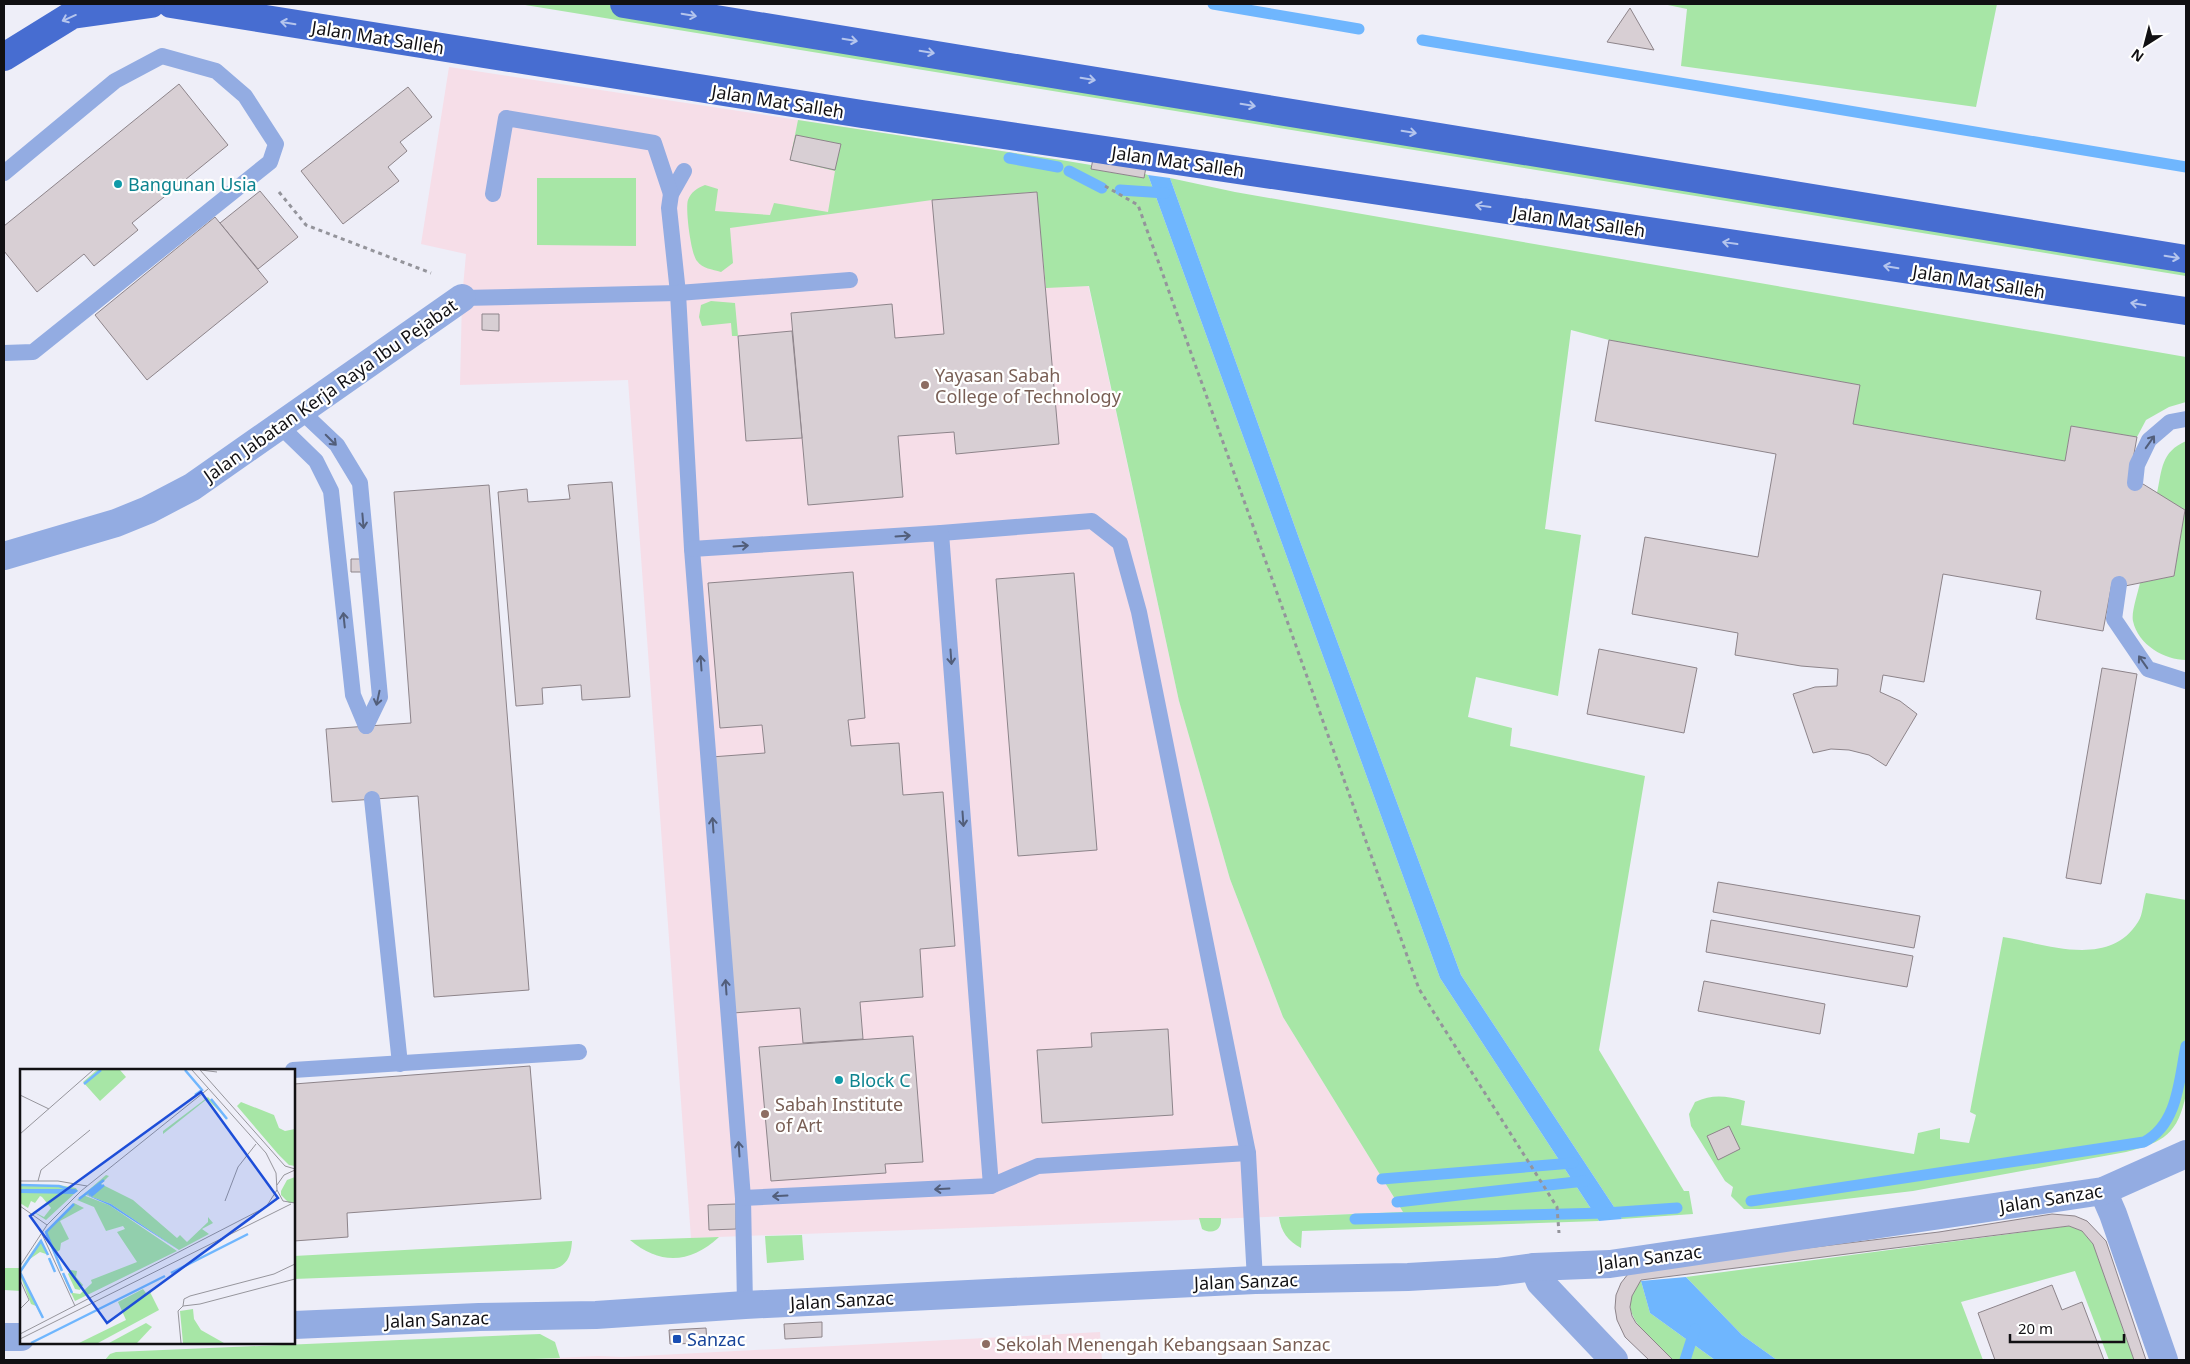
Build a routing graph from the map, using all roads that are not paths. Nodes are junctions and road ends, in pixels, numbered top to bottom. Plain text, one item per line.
1 (151, 4) edge
2 (171, 4) edge
3 (624, 4) edge
4 (723, 12) edge
5 (4, 57) edge
6 (684, 171) dead end
7 (4, 173) edge
8 (493, 194) dead end
9 (671, 194) junction
10 (2186, 259) edge
11 (850, 280) dead end
12 (678, 293) junction
13 (462, 298) joint
14 (2186, 312) edge
15 (4, 353) edge
16 (291, 418) junction
17 (2186, 420) edge
18 (2135, 483) dead end
19 (941, 534) junction
20 (692, 549) junction
21 (4, 556) edge
22 (2119, 584) dead end
23 (2186, 681) edge
24 (372, 799) dead end
25 (579, 1052) dead end
26 (400, 1064) junction
27 (295, 1070) edge
28 (1248, 1153) junction
29 (2186, 1154) edge
30 (990, 1186) junction
31 (2103, 1191) junction
32 (743, 1198) junction
33 (1534, 1267) junction
34 (1255, 1280) junction
35 (745, 1304) junction
36 (295, 1326) edge
37 (4, 1337) edge
38 (20, 1337) edge
39 (1614, 1360) edge
40 (2164, 1360) edge

1 -> 5 main road
14 -> 2 main road, Jalan Mat Salleh
3 -> 4 main road
4 -> 10 main road
6 - 9 lane
7 - 15 lane
8 - 9 lane
9 - 12 lane
11 - 12 lane, Jalan Jabatan Kerja Raya Ibu Pejabat
12 - 13 lane, Jalan Jabatan Kerja Raya Ibu Pejabat
12 - 20 lane
13 - 16 street, Jalan Jabatan Kerja Raya Ibu Pejabat
16 -> 16 lane
16 - 21 street, Jalan Jabatan Kerja Raya Ibu Pejabat
18 -> 17 lane
20 -> 19 lane
19 - 28 lane
19 -> 30 lane
32 -> 20 lane
23 -> 22 lane
24 - 26 lane
25 - 26 lane
26 - 27 lane
28 - 30 lane
28 - 34 lane
29 - 31 street, Jalan Sanzac
30 -> 32 lane
31 - 33 street, Jalan Sanzac
31 - 40 street
32 - 35 lane
33 - 34 street, Jalan Sanzac
33 - 39 street
34 - 35 street, Jalan Sanzac
35 - 36 street, Jalan Sanzac
37 - 38 street

